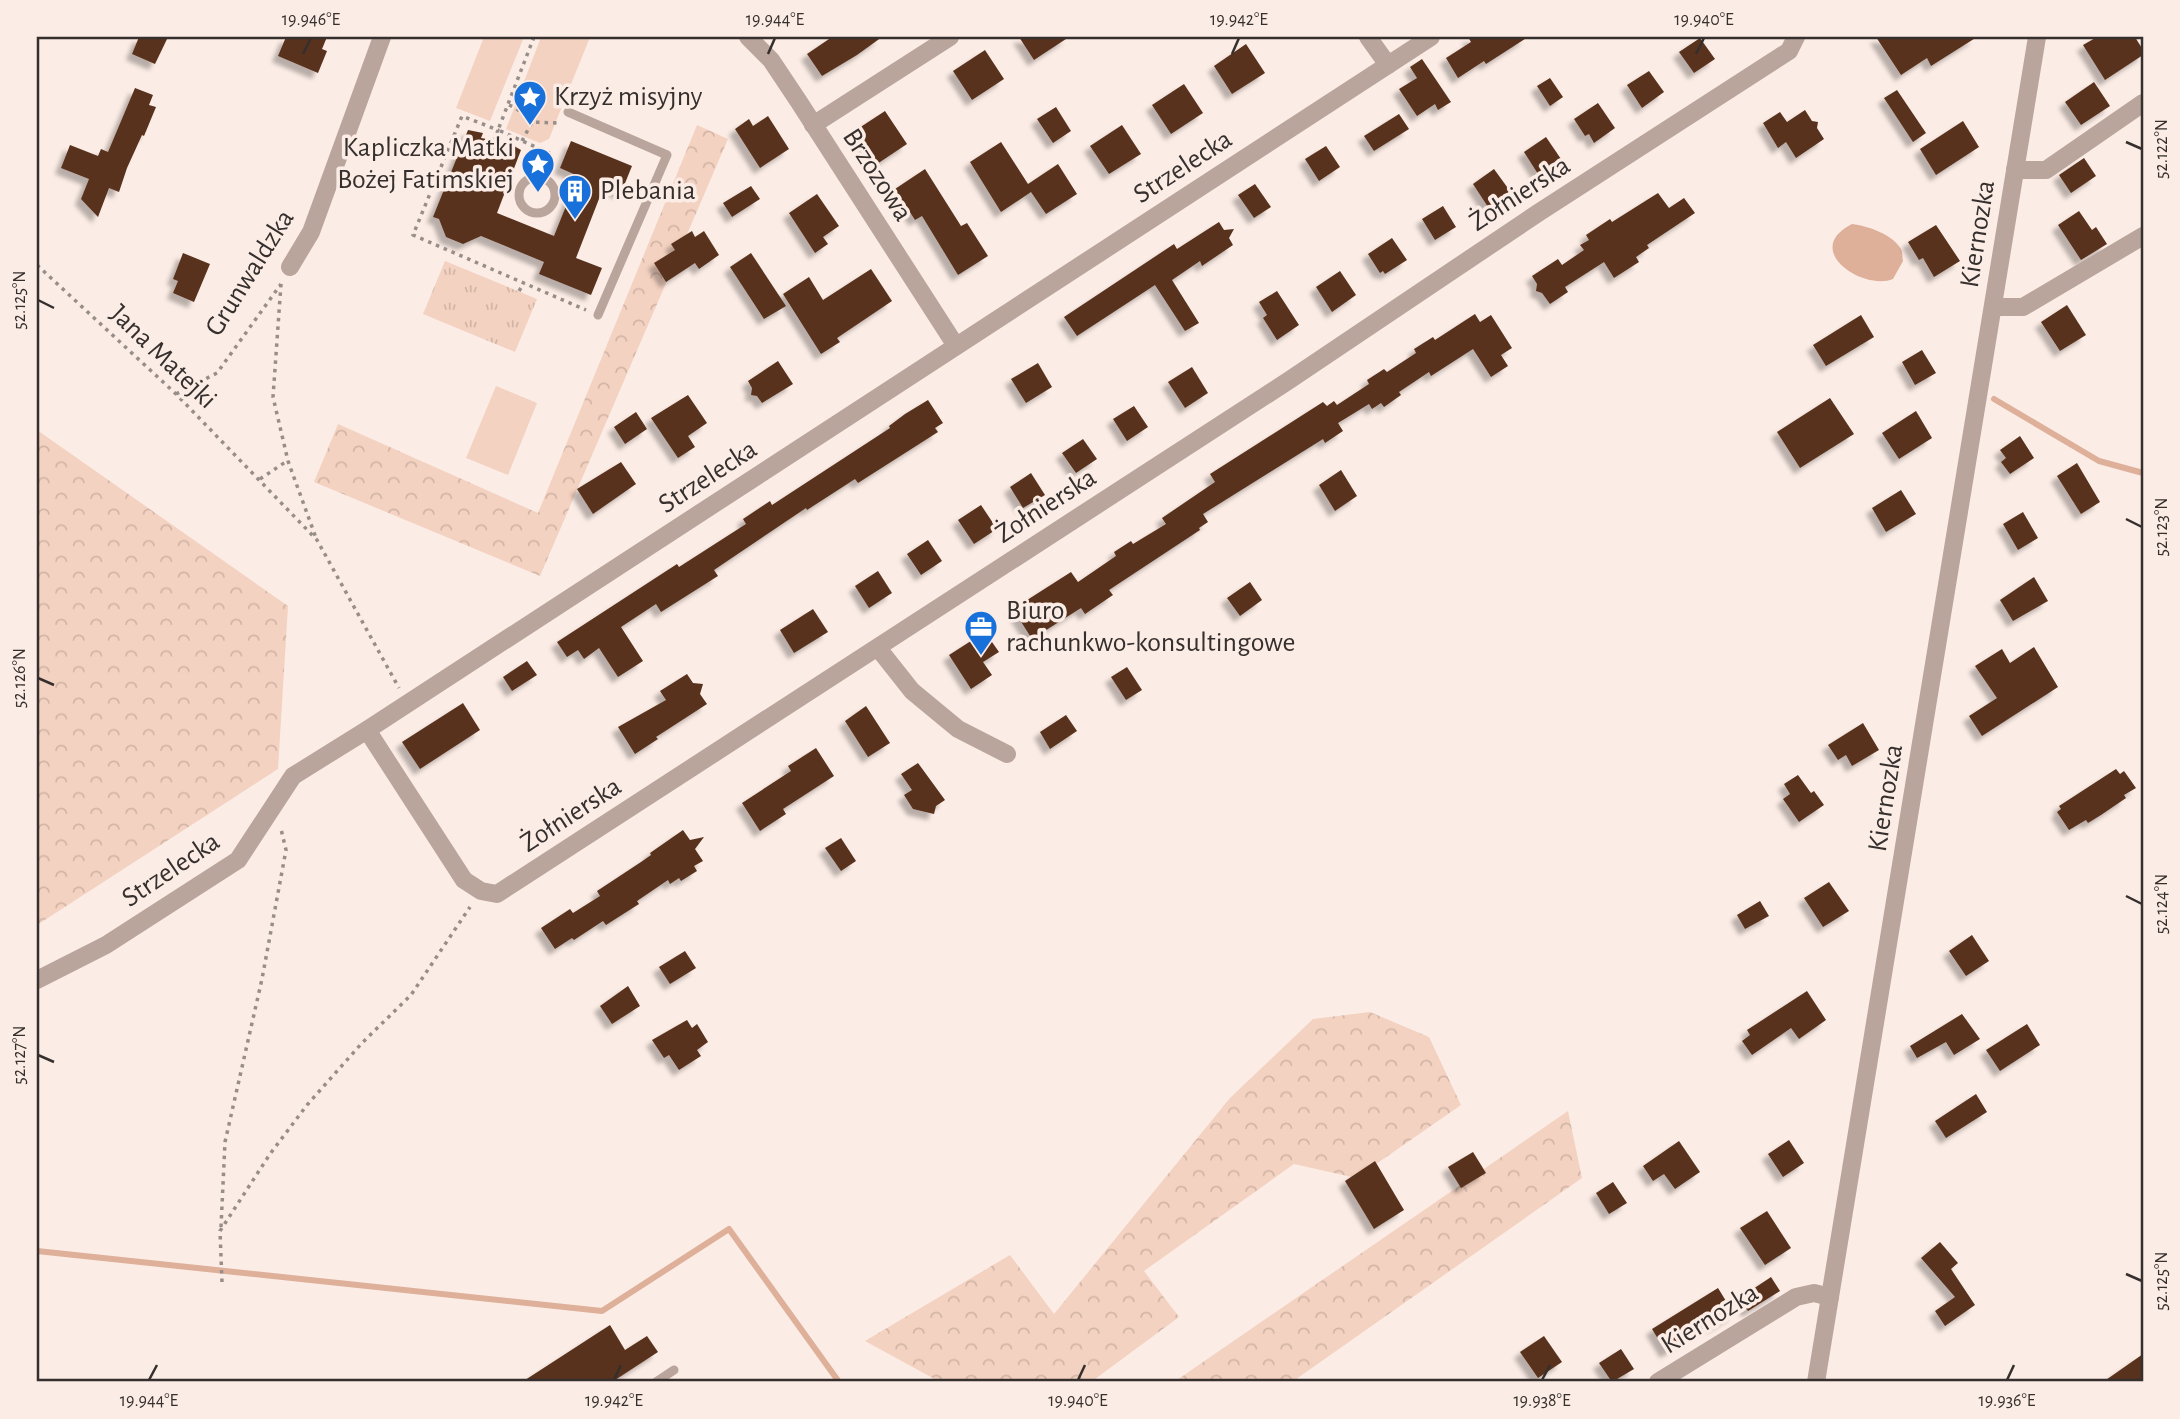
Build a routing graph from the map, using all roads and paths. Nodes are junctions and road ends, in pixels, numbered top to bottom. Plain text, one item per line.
1 (382, 37) edge
2 (534, 37) edge
3 (748, 37) edge
4 (950, 37) edge
5 (1368, 37) edge
6 (1431, 37) edge
7 (1796, 37) edge
8 (2037, 37) edge
9 (1388, 65) junction
10 (2143, 103) edge
11 (508, 104) junction
12 (568, 112) dead end
13 (532, 122) junction
14 (563, 124) dead end
15 (813, 125) junction
16 (498, 130) junction
17 (494, 141) dead end
18 (522, 141) junction
19 (551, 154) dead end
20 (2015, 170) junction
21 (530, 178) joint
22 (2143, 236) edge
23 (37, 265) edge
24 (290, 267) joint
25 (524, 283) junction
26 (281, 284) junction
27 (519, 291) dead end
28 (1993, 307) junction
29 (598, 315) joint
30 (956, 346) junction
31 (176, 394) junction
32 (288, 461) junction
33 (260, 479) junction
34 (317, 540) junction
35 (878, 648) junction
36 (407, 702) junction
37 (367, 730) junction
38 (1007, 754) dead end
39 (276, 803) junction
40 (481, 891) junction
41 (37, 980) edge
42 (220, 1231) junction
43 (222, 1282) dead end
44 (1830, 1297) junction
45 (674, 1370) dead end
46 (656, 1382) edge
47 (1658, 1382) edge
48 (1816, 1382) edge

1 - 24 street, Grunwaldzka
2 - 11 path
3 - 15 street, Brzozowa
4 - 15 street
5 - 9 street
6 - 9 street, Strzelecka
7 - 35 street, Żołnierska
8 - 20 street, Kiernozka
9 - 30 street, Strzelecka
10 - 20 street, Kiernozka
11 - 13 path
11 - 16 path
12 - 29 lane
13 - 14 path
13 - 18 path
15 - 30 street, Brzozowa
16 - 17 path
16 - 18 path
16 - 25 path
18 - 19 path
20 - 28 street, Kiernozka
21 - 21 lane
22 - 28 street, Kiernozka
23 - 31 path, Jana Matejki
24 - 26 path, Grunwaldzka
25 - 27 path
25 - 29 path
26 - 31 path, Grunwaldzka
26 - 32 path
28 - 44 street, Kiernozka
30 - 36 street, Strzelecka
31 - 33 path, Jana Matejki
32 - 33 path
32 - 34 path
33 - 34 path, Jana Matejki
34 - 36 path, Jana Matejki
35 - 38 street
35 - 40 street, Żołnierska
36 - 37 street, Strzelecka
37 - 39 street, Strzelecka
37 - 40 street
39 - 41 street, Strzelecka
39 - 42 path
40 - 42 path
42 - 43 path
44 - 47 street, Kiernozka
44 - 48 street, Kiernozka
45 - 46 lane

